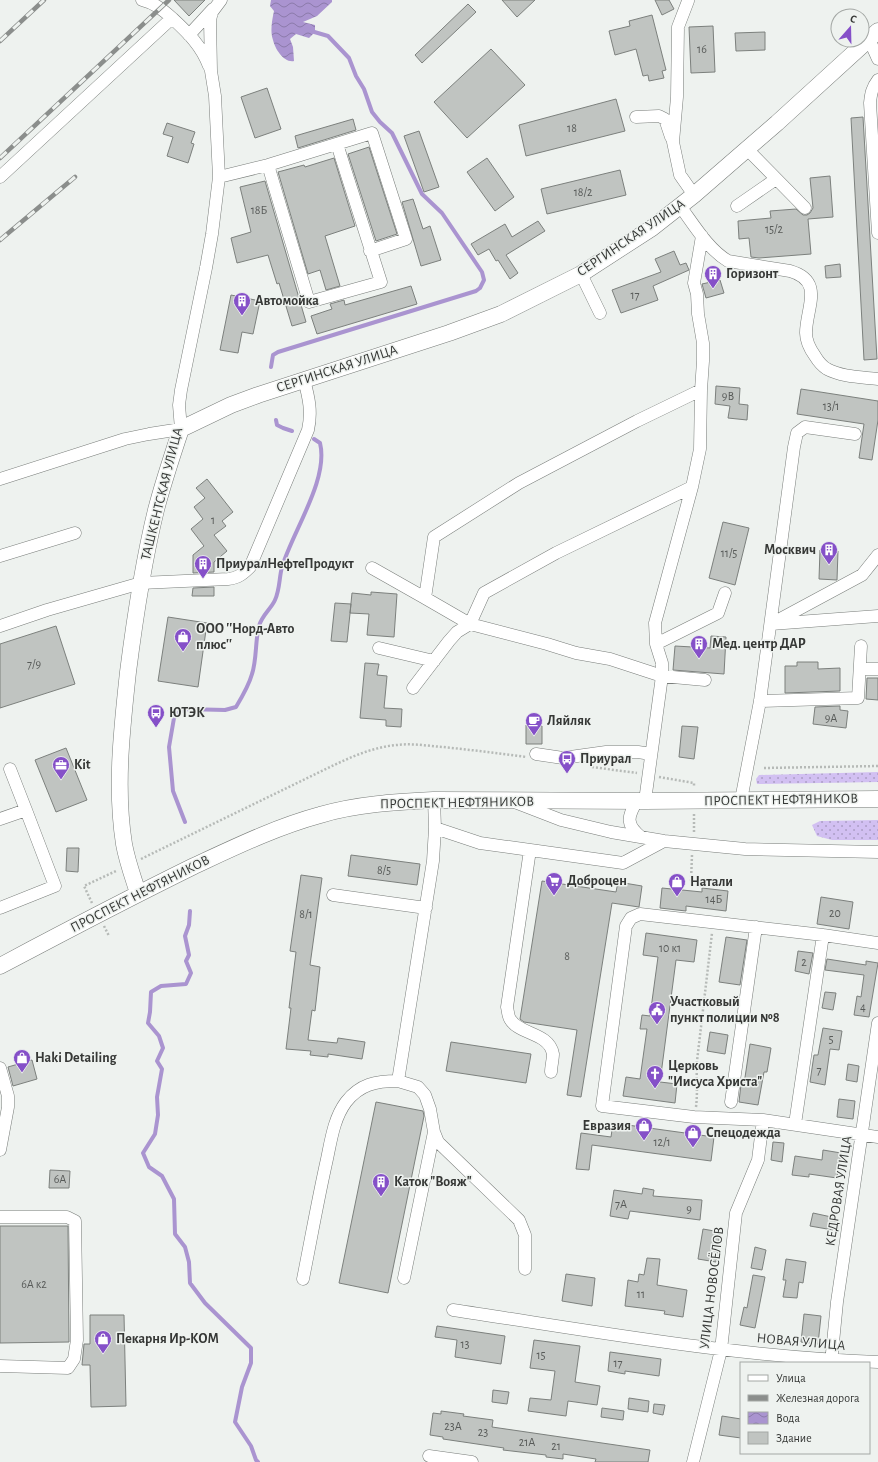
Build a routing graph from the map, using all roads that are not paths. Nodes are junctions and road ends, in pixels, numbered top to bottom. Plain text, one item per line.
1 (142, 0) edge
2 (688, 1) dead end
3 (218, 2) edge
4 (172, 18) junction
5 (190, 35) junction
6 (874, 35) edge
7 (878, 59) edge
8 (211, 71) junction
9 (878, 80) edge
10 (636, 117) dead end
11 (673, 142) junction
12 (338, 144) junction
13 (747, 149) junction
14 (268, 165) junction
15 (0, 177) edge
16 (219, 177) junction
17 (776, 179) junction
18 (694, 195) junction
19 (680, 206) junction
20 (737, 206) dead end
21 (805, 208) dead end
22 (878, 233) edge
23 (702, 236) junction
24 (370, 251) junction
25 (581, 274) junction
26 (600, 314) dead end
27 (878, 379) edge
28 (304, 380) junction
29 (701, 390) junction
30 (181, 430) junction
31 (855, 434) dead end
32 (0, 479) edge
33 (692, 487) junction
34 (75, 533) dead end
35 (878, 555) edge
36 (0, 556) edge
37 (372, 568) dead end
38 (141, 583) junction
39 (725, 593) dead end
40 (425, 598) junction
41 (878, 616) edge
42 (470, 624) junction
43 (771, 624) junction
44 (0, 626) edge
45 (656, 644) junction
46 (861, 646) dead end
47 (379, 648) dead end
48 (434, 661) junction
49 (662, 663) junction
50 (860, 669) junction
51 (878, 669) edge
52 (650, 672) junction
53 (662, 676) junction
54 (705, 680) dead end
55 (413, 688) dead end
56 (760, 701) junction
57 (536, 754) dead end
58 (651, 754) junction
59 (10, 769) dead end
60 (878, 798) edge
61 (434, 800) junction
62 (741, 800) junction
63 (641, 801) junction
64 (513, 802) junction
65 (26, 810) junction
66 (0, 820) edge
67 (435, 828) junction
68 (641, 837) junction
69 (664, 841) junction
70 (530, 850) junction
71 (878, 852) edge
72 (138, 893) junction
73 (333, 895) dead end
74 (0, 908) edge
75 (426, 908) junction
76 (756, 927) junction
77 (823, 935) junction
78 (878, 943) edge
79 (0, 966) edge
80 (878, 1023) edge
81 (0, 1068) edge
82 (551, 1072) dead end
83 (398, 1081) junction
84 (731, 1102) dead end
85 (763, 1120) junction
86 (795, 1124) junction
87 (434, 1132) junction
88 (862, 1135) junction
89 (878, 1137) edge
90 (0, 1150) edge
91 (0, 1217) edge
92 (525, 1269) dead end
93 (404, 1278) dead end
94 (303, 1279) dead end
95 (453, 1310) dead end
96 (721, 1350) junction
97 (832, 1362) edge
98 (878, 1362) edge
99 (0, 1366) edge
100 (429, 1456) dead end
101 (472, 1462) edge
102 (696, 1462) edge

1 - 4 street
2 - 11 street
3 - 5 street
3 - 8 street
4 - 5 street
4 - 15 street
5 - 8 street
6 - 7 street
6 - 13 main road, СЕРГИНСКАЯ УЛИЦА
8 - 16 street, ТАШКЕНТСКАЯ УЛИЦА
9 - 22 street
10 - 11 street
11 - 18 street
12 - 14 street
12 - 24 street
12 - 24 street
13 - 17 street
13 - 18 main road, СЕРГИНСКАЯ УЛИЦА
14 - 16 street
14 - 24 street
16 - 30 street, ТАШКЕНТСКАЯ УЛИЦА
17 - 20 street
17 - 21 street
18 - 19 main road, СЕРГИНСКАЯ УЛИЦА
19 - 23 street
19 - 25 main road, СЕРГИНСКАЯ УЛИЦА
23 - 27 street
23 - 29 street
25 - 26 street
25 - 28 main road, СЕРГИНСКАЯ УЛИЦА
28 - 30 main road, СЕРГИНСКАЯ УЛИЦА
28 - 38 street
29 - 33 street
29 - 40 street
30 - 32 street
30 - 38 main road, ТАШКЕНТСКАЯ УЛИЦА
31 - 43 street
33 - 42 street
33 - 45 street
34 - 36 street
35 - 43 street
37 - 40 street
38 - 44 street
38 - 72 main road, ТАШКЕНТСКАЯ УЛИЦА
39 - 45 street
40 - 42 street
41 - 43 street
42 - 48 street
42 - 52 street
43 - 56 street
45 - 49 street
46 - 50 street
47 - 48 street
48 - 55 street
49 - 52 street
49 - 53 street
50 - 51 street
50 - 56 street
52 - 53 street
53 - 54 street
53 - 58 street
56 - 62 street
57 - 58 street
58 - 63 street
59 - 65 street
60 - 62 main road, ПРОСПЕКТ НЕФТЯНИКОВ
61 - 64 main road, ПРОСПЕКТ НЕФТЯНИКОВ
61 - 67 street
61 - 72 main road, ПРОСПЕКТ НЕФТЯНИКОВ
62 - 63 main road, ПРОСПЕКТ НЕФТЯНИКОВ
63 - 64 main road, ПРОСПЕКТ НЕФТЯНИКОВ
63 - 68 street
64 - 68 street
65 - 66 street
65 - 74 street
67 - 70 street
67 - 75 street
68 - 69 street
69 - 70 street
69 - 71 street
70 - 82 street
72 - 79 main road, ПРОСПЕКТ НЕФТЯНИКОВ
73 - 75 street
75 - 83 street
76 - 77 street
76 - 84 street
76 - 85 street
77 - 78 street
77 - 86 street
80 - 88 street, КЕДРОВАЯ УЛИЦА
81 - 90 street
83 - 87 street
83 - 94 street
85 - 86 street
85 - 96 street, УЛИЦА НОВОСЁЛОВ
86 - 88 street
87 - 92 street
87 - 93 street
88 - 89 street
88 - 97 street, КЕДРОВАЯ УЛИЦА
91 - 99 street
95 - 96 street, НОВАЯ УЛИЦА
96 - 97 street, НОВАЯ УЛИЦА
96 - 102 street, УЛИЦА НОВОСЁЛОВ
97 - 98 street, НОВАЯ УЛИЦА
100 - 101 street

